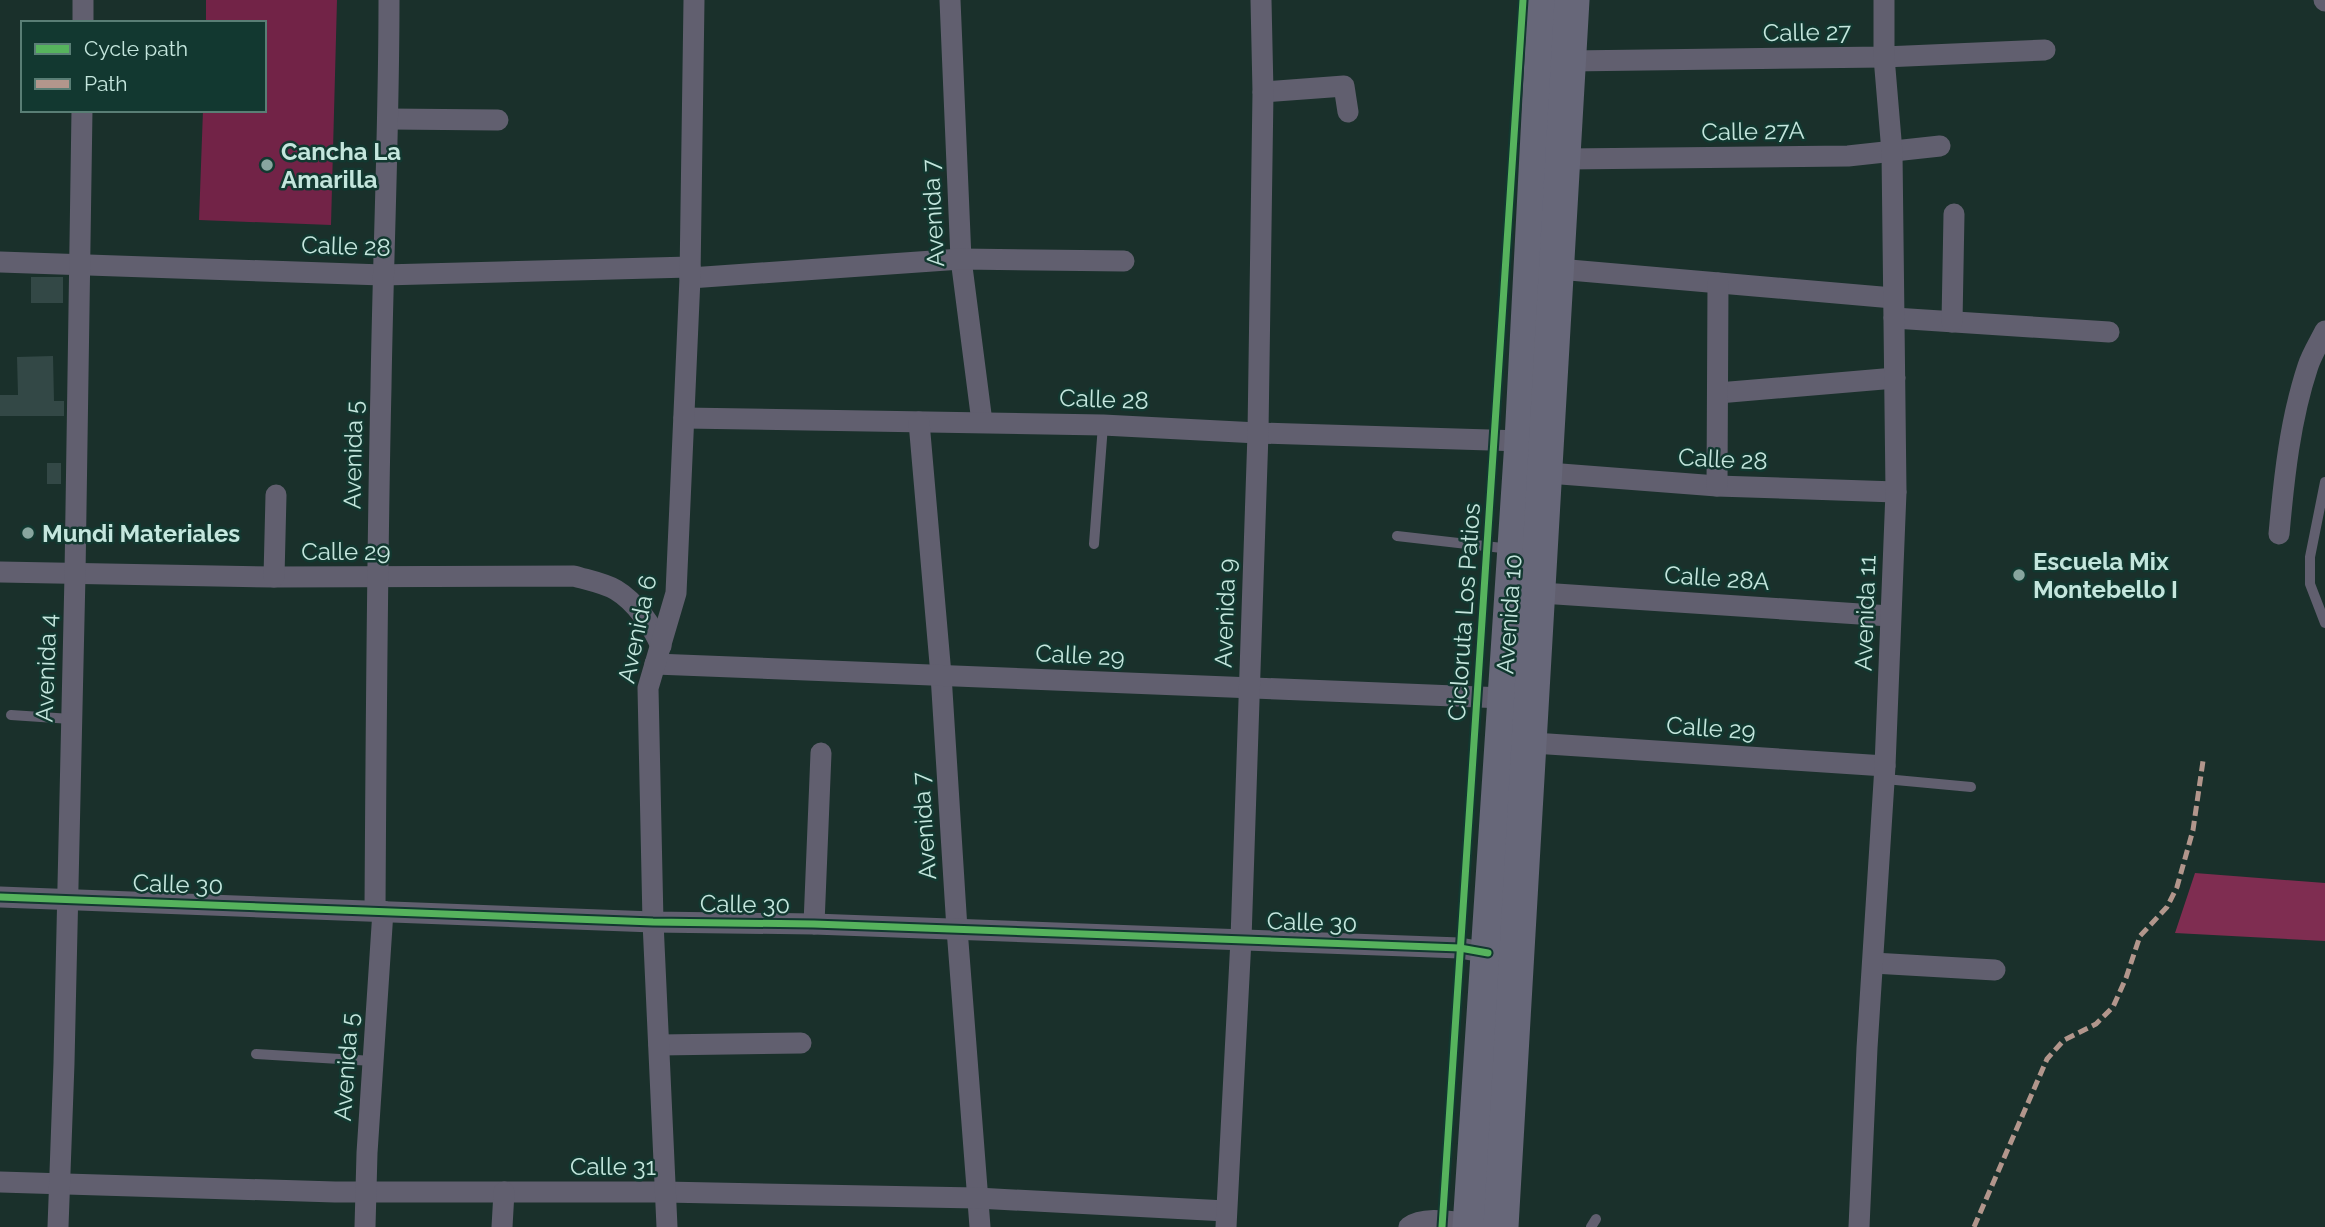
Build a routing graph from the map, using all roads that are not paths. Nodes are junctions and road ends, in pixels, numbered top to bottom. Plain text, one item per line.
1 (83, 0) edge
2 (389, 0) edge
3 (694, 0) edge
4 (950, 0) edge
5 (1261, 0) edge
6 (1545, 0) edge
7 (1572, 0) edge
8 (1884, 0) edge
9 (83, 21) edge
10 (2045, 50) dead end
11 (1884, 57) junction
12 (1569, 61) junction
13 (1263, 92) junction
14 (82, 112) edge
15 (1348, 112) dead end
16 (389, 120) junction
17 (498, 120) dead end
18 (1940, 146) dead end
19 (1892, 152) junction
20 (1566, 159) junction
21 (1954, 214) dead end
22 (961, 259) junction
23 (0, 261) edge
24 (1124, 261) dead end
25 (81, 263) junction
26 (1558, 269) junction
27 (690, 273) junction
28 (383, 275) junction
29 (1718, 283) junction
30 (1894, 308) junction
31 (1952, 322) junction
32 (2325, 331) edge
33 (2109, 332) dead end
34 (1895, 378) junction
35 (1718, 393) junction
36 (684, 418) junction
37 (919, 422) junction
38 (982, 422) junction
39 (1103, 425) junction
40 (1258, 433) junction
41 (1522, 441) junction
42 (1548, 473) junction
43 (2325, 482) edge
44 (1717, 486) junction
45 (1896, 492) junction
46 (276, 495) dead end
47 (2279, 534) dead end
48 (1397, 536) dead end
49 (1094, 544) dead end
50 (1514, 550) junction
51 (0, 572) edge
52 (75, 575) junction
53 (274, 577) junction
54 (377, 577) junction
55 (1541, 593) junction
56 (1891, 616) junction
57 (2325, 623) edge
58 (658, 655) junction
59 (941, 675) junction
60 (1248, 689) junction
61 (1504, 698) junction
62 (11, 715) dead end
63 (71, 719) junction
64 (1533, 743) junction
65 (821, 752) dead end
66 (1885, 772) junction
67 (1971, 787) dead end
68 (0, 897) edge
69 (67, 900) junction
70 (379, 911) junction
71 (653, 922) junction
72 (814, 924) junction
73 (957, 929) junction
74 (1241, 939) junction
75 (1488, 953) junction
76 (1872, 963) junction
77 (1995, 970) dead end
78 (801, 1043) dead end
79 (659, 1045) junction
80 (256, 1054) dead end
81 (373, 1060) junction
82 (0, 1182) edge
83 (61, 1185) junction
84 (366, 1192) junction
85 (505, 1192) junction
86 (664, 1192) junction
87 (977, 1198) junction
88 (1226, 1219) edge
89 (1481, 1226) edge
90 (58, 1227) edge
91 (365, 1227) edge
92 (502, 1227) edge
93 (667, 1227) edge
94 (980, 1227) edge
95 (1409, 1227) edge
96 (1859, 1227) edge

1 - 9 street
2 - 16 street, Avenida 5
3 - 27 street, Avenida 6
4 - 22 street, Avenida 7
5 - 13 street, Avenida 9
6 - 41 main road, Avenida 10
7 - 12 main road, Avenida 10
8 - 11 street, Avenida 11
10 - 11 street, Calle 27
11 - 12 street, Calle 27
11 - 19 street, Avenida 11
12 - 20 main road, Avenida 10
13 - 15 street
13 - 40 street, Avenida 9
14 - 25 street, Avenida 4
16 - 17 street
16 - 28 street, Avenida 5
18 - 19 street, Calle 27A
19 - 20 street, Calle 27A
19 - 30 street, Avenida 11
20 - 26 main road, Avenida 10
21 - 31 street
22 - 24 street, Calle 28
22 - 27 street, Calle 28
22 - 38 street, Avenida 7
23 - 25 street, Calle 28
25 - 28 street, Calle 28
25 - 52 street, Avenida 4
26 - 29 street
26 - 42 main road, Avenida 10
27 - 28 street, Calle 28
27 - 36 street, Avenida 6
28 - 54 street, Avenida 5
29 - 30 street
29 - 35 street
30 - 31 street
30 - 34 street, Avenida 11
31 - 33 street
32 - 47 street
34 - 35 street
34 - 45 street, Avenida 11
35 - 44 street
36 - 37 street, Calle 28
36 - 58 street, Avenida 6
37 - 38 street, Calle 28
37 - 59 street, Avenida 7
38 - 39 street, Calle 28
39 - 40 street, Calle 28
39 - 49 lane
40 - 41 street, Calle 28
40 - 60 street, Avenida 9
41 - 50 main road, Avenida 10
42 - 44 street, Calle 28
42 - 55 main road, Avenida 10
43 - 57 lane
44 - 45 street, Calle 28
45 - 56 street, Avenida 11
46 - 53 street
48 - 50 lane
50 - 61 main road, Avenida 10
51 - 52 street, Calle 29
52 - 53 street, Calle 29
52 - 63 street, Avenida 4
53 - 54 street, Calle 29
54 - 58 street, Calle 29
54 - 70 street, Avenida 5
55 - 56 street, Calle 28A
55 - 64 main road, Avenida 10
56 - 66 street, Avenida 11
58 - 59 street, Calle 29
58 - 71 street, Avenida 6
59 - 60 street, Calle 29
59 - 73 street, Avenida 7
60 - 61 street, Calle 29
60 - 74 street, Avenida 9
61 - 75 main road, Avenida 10
62 - 63 lane
63 - 69 street, Avenida 4
64 - 66 street, Calle 29
64 - 89 main road, Avenida 10
65 - 72 street
66 - 67 lane
66 - 76 street, Avenida 11
68 - 69 street, Calle 30
69 - 70 street, Calle 30
69 - 83 street, Avenida 4
70 - 71 street, Calle 30
70 - 81 street, Avenida 5
71 - 72 street, Calle 30
71 - 79 street, Avenida 6
72 - 73 street, Calle 30
73 - 74 street, Calle 30
73 - 87 street, Avenida 7
74 - 75 street, Calle 30
74 - 88 street, Avenida 9
75 - 89 main road, Avenida 10
76 - 77 street
76 - 96 street, Avenida 11
78 - 79 street
79 - 86 street, Avenida 6
80 - 81 lane
81 - 84 street, Avenida 5
82 - 83 street, Calle 31
83 - 84 street, Calle 31
83 - 90 street, Avenida 4
84 - 85 street, Calle 31
84 - 91 street, Avenida 5
85 - 86 street, Calle 31
85 - 92 street
86 - 87 street, Calle 31
86 - 93 street, Avenida 6
87 - 88 street, Calle 31
87 - 94 street, Avenida 7
89 - 95 street

